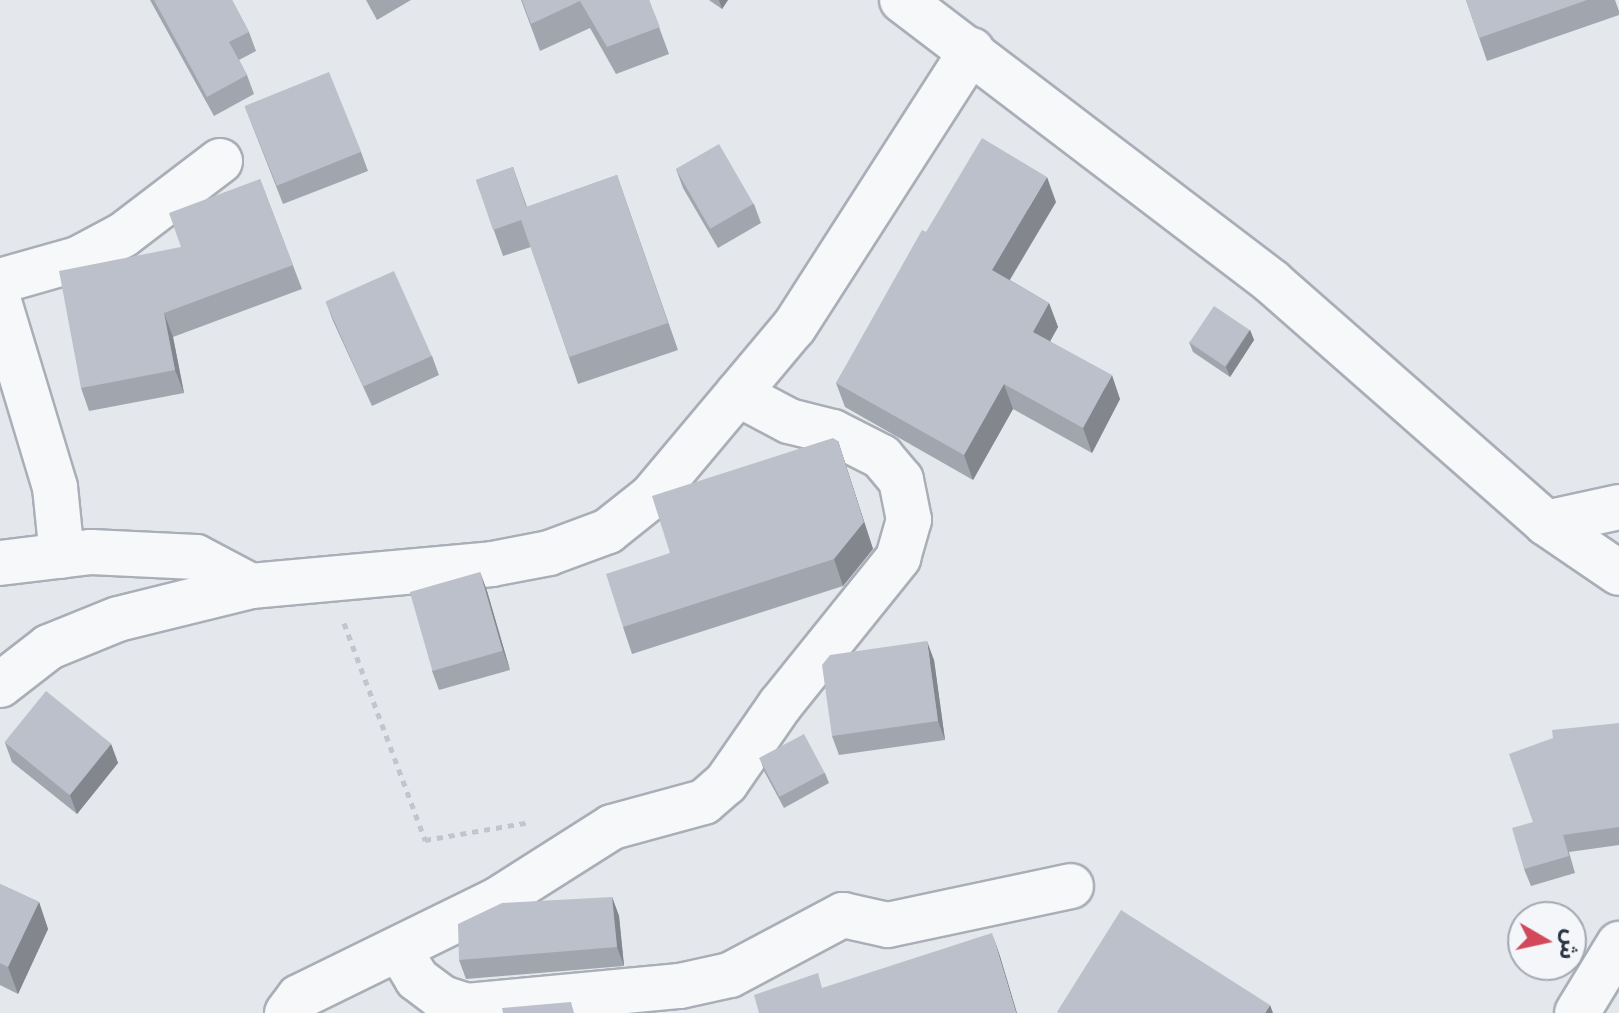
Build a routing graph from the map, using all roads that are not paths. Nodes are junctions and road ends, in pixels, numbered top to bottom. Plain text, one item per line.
1 (902, 0) edge
2 (972, 50) junction
3 (220, 161) dead end
4 (0, 281) edge
5 (0, 305) edge
6 (738, 394) junction
7 (1619, 507) edge
8 (1546, 523) junction
9 (62, 556) junction
10 (0, 563) edge
11 (1619, 573) edge
12 (251, 586) junction
13 (0, 685) edge
14 (1071, 886) dead end
15 (1619, 944) edge
16 (399, 949) junction
17 (287, 1013) edge
18 (1577, 1013) edge

1 - 2 street
2 - 6 street
2 - 8 street
3 - 4 street
5 - 9 street
6 - 12 street
6 - 16 street
7 - 8 street
8 - 11 street
9 - 10 street
9 - 12 street
12 - 13 street
14 - 16 street
15 - 18 street
16 - 17 street

